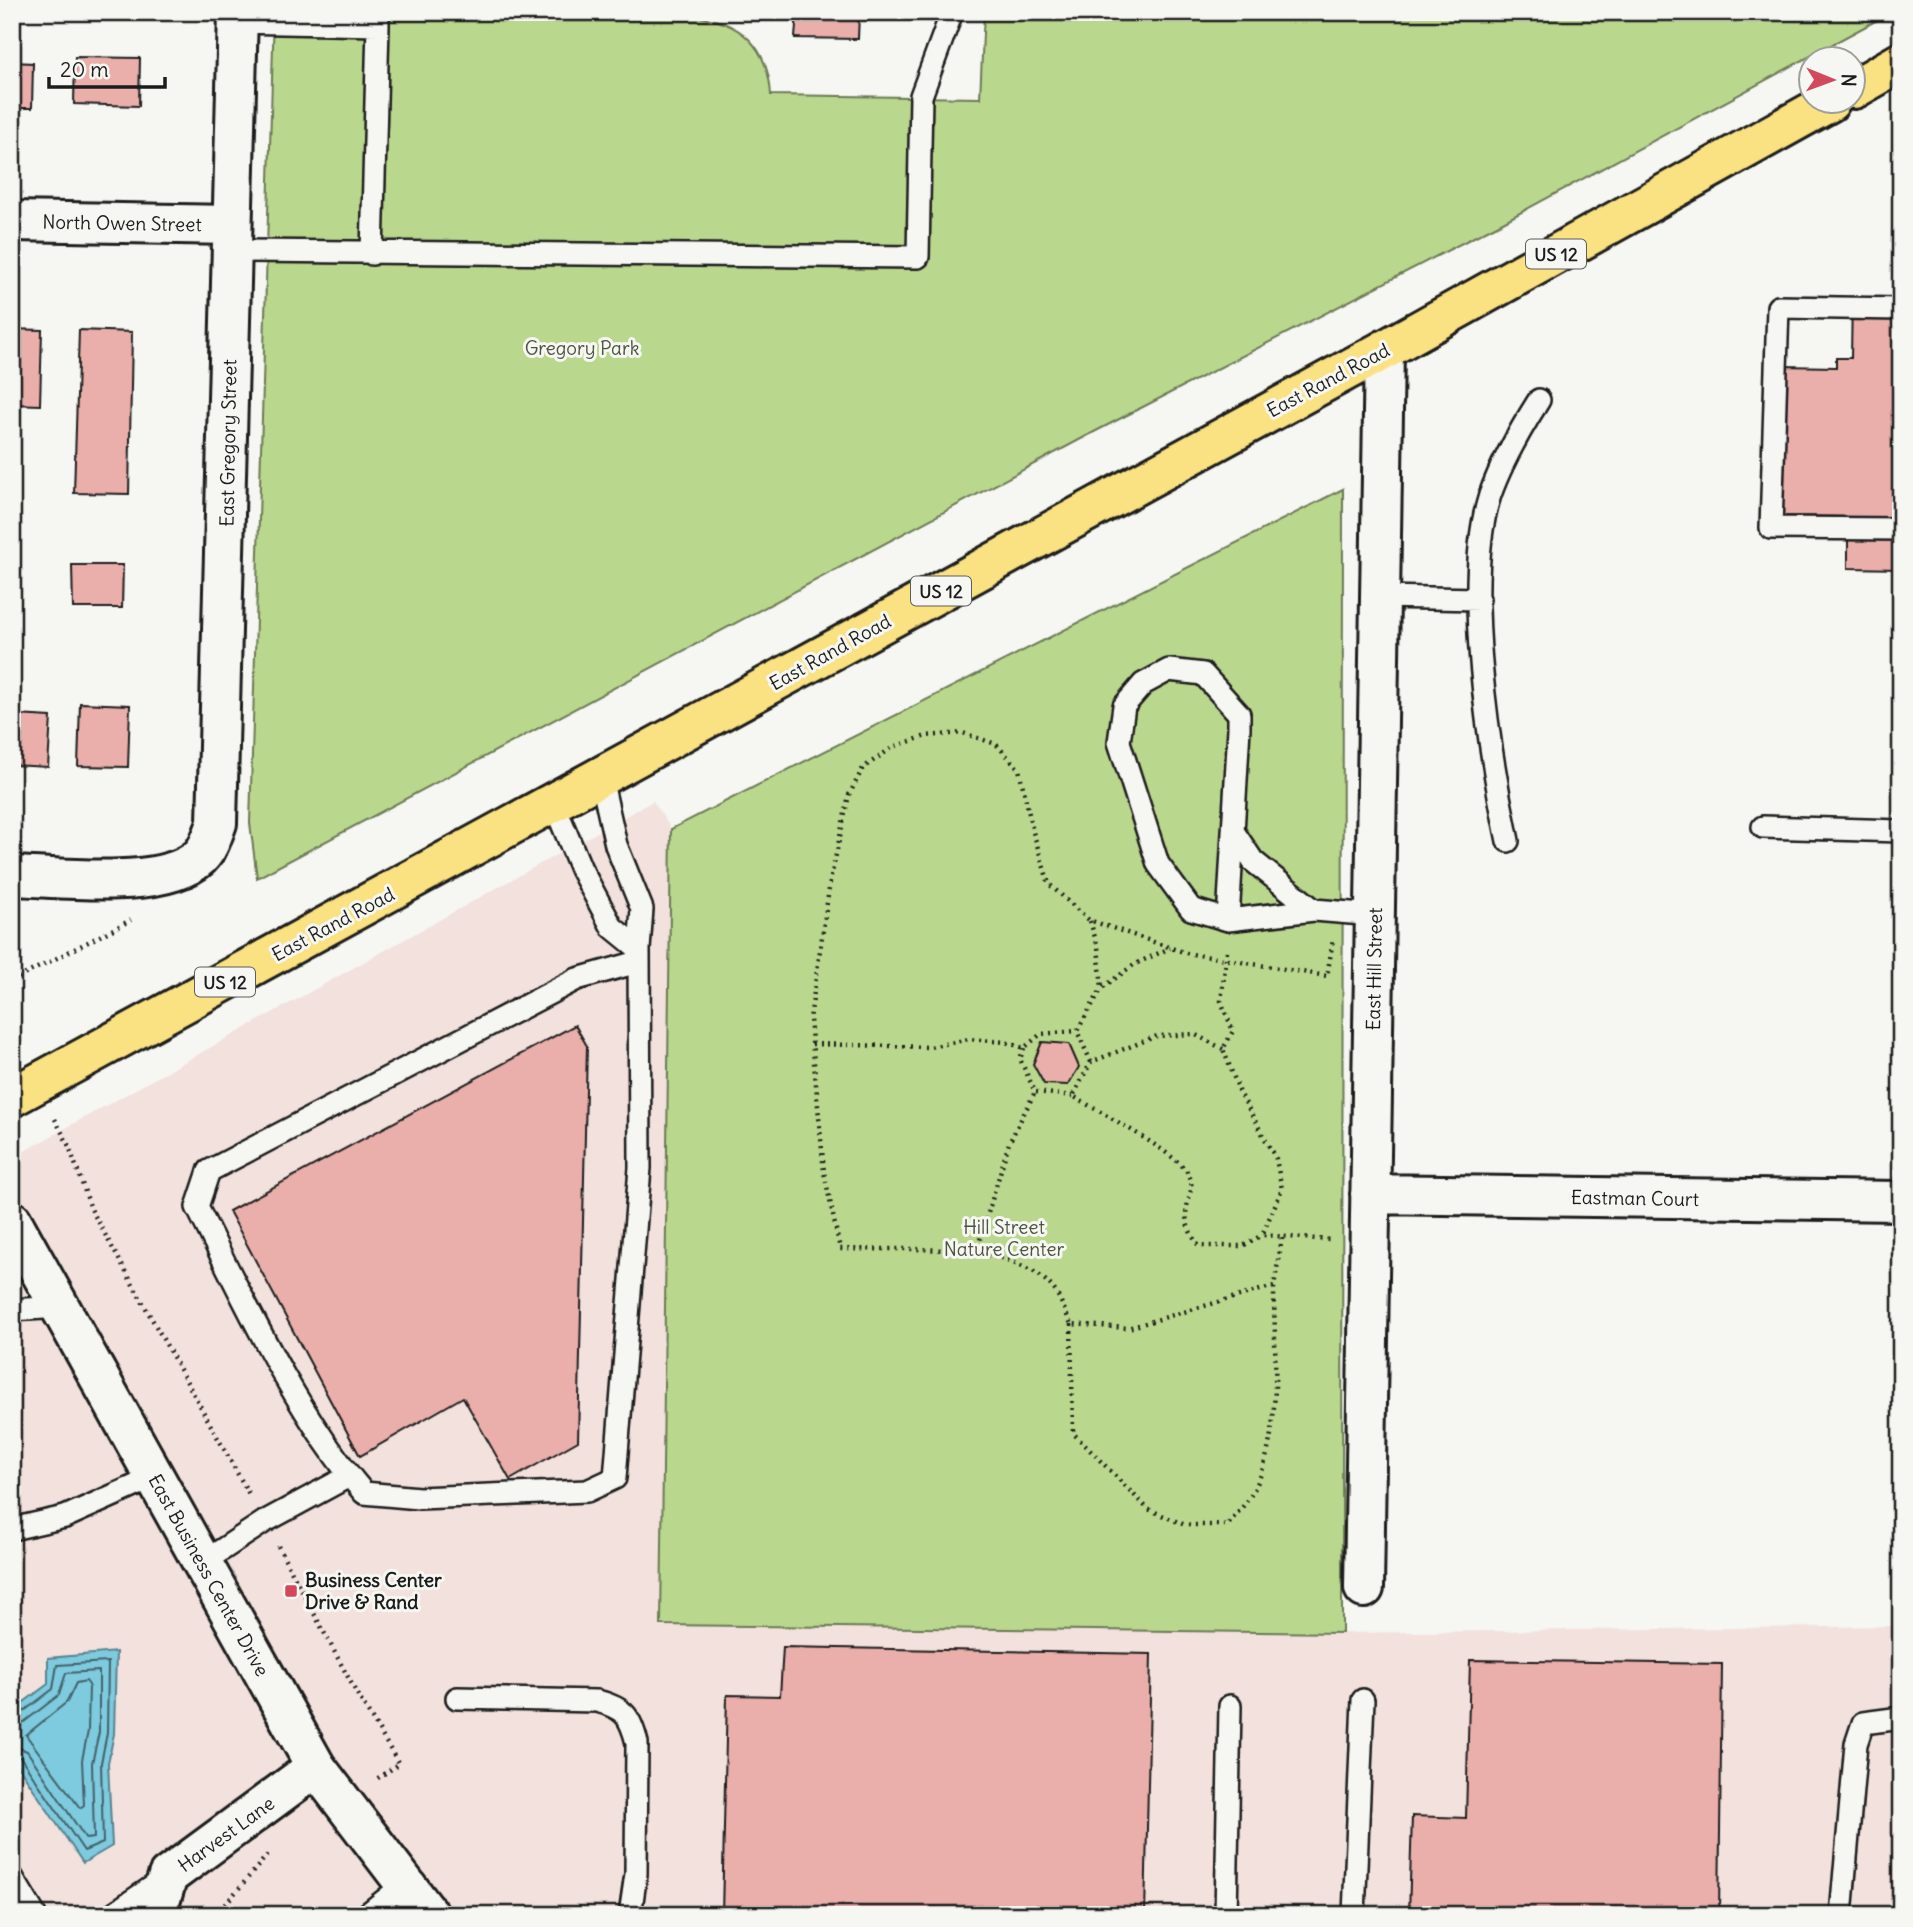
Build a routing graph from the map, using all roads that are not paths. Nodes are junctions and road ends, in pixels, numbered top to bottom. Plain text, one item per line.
1 (952, 12) edge
2 (237, 17) edge
3 (378, 18) edge
4 (1901, 62) edge
5 (1868, 81) edge
6 (1805, 116) edge
7 (12, 221) edge
8 (232, 238) junction
9 (372, 254) junction
10 (1901, 309) edge
11 (1384, 350) junction
12 (1539, 400) dead end
13 (1901, 529) edge
14 (1380, 597) junction
15 (1479, 599) junction
16 (601, 778) junction
17 (554, 804) junction
18 (1763, 827) dead end
19 (1233, 831) junction
20 (1901, 831) edge
21 (1508, 841) dead end
22 (12, 876) edge
23 (1314, 910) junction
24 (1375, 915) junction
25 (1228, 920) junction
26 (639, 955) junction
27 (12, 1097) edge
28 (1370, 1194) junction
29 (1901, 1201) edge
30 (12, 1221) edge
31 (60, 1307) junction
32 (12, 1310) edge
33 (349, 1476) junction
34 (155, 1477) junction
35 (12, 1529) edge
36 (202, 1563) junction
37 (1364, 1588) dead end
38 (457, 1698) dead end
39 (1363, 1700) dead end
40 (1230, 1706) dead end
41 (1901, 1718) edge
42 (316, 1767) junction
43 (168, 1876) junction
44 (12, 1877) edge
45 (405, 1884) junction
46 (35, 1915) edge
47 (111, 1915) edge
48 (156, 1915) edge
49 (366, 1915) edge
50 (429, 1915) edge
51 (630, 1915) edge
52 (1226, 1915) edge
53 (1354, 1915) edge
54 (1841, 1915) edge

1 - 9 lane
2 - 3 lane
2 - 8 street, East Gregory Street
3 - 9 lane
4 - 5 main road
6 - 11 main road, East Rand Road / US 12
7 - 8 street, North Owen Street
8 - 9 lane
8 - 22 street, East Gregory Street
10 - 13 lane
11 - 14 street, East Hill Street
11 - 16 main road, East Rand Road / US 12
12 - 15 lane
14 - 15 lane
14 - 24 street, East Hill Street
15 - 21 lane
16 - 17 main road, East Rand Road / US 12
16 - 26 lane
17 - 26 lane
17 - 27 main road, East Rand Road / US 12
18 - 20 lane
19 - 23 lane
19 - 25 lane
19 - 25 lane
23 - 24 lane
23 - 25 lane
24 - 28 street, East Hill Street
26 - 33 lane
26 - 33 lane
28 - 29 street, Eastman Court
28 - 37 street, East Hill Street
30 - 31 street, East Business Center Drive
31 - 32 lane
31 - 34 street, East Business Center Drive
33 - 36 lane
34 - 35 lane
34 - 36 street, East Business Center Drive
36 - 42 street, East Business Center Drive
38 - 51 lane
39 - 53 lane
40 - 52 lane
41 - 54 lane
42 - 43 street, Harvest Lane
42 - 45 street, East Business Center Drive
43 - 47 lane
43 - 48 street, Harvest Lane
44 - 46 lane
45 - 49 lane
45 - 50 street, East Business Center Drive

